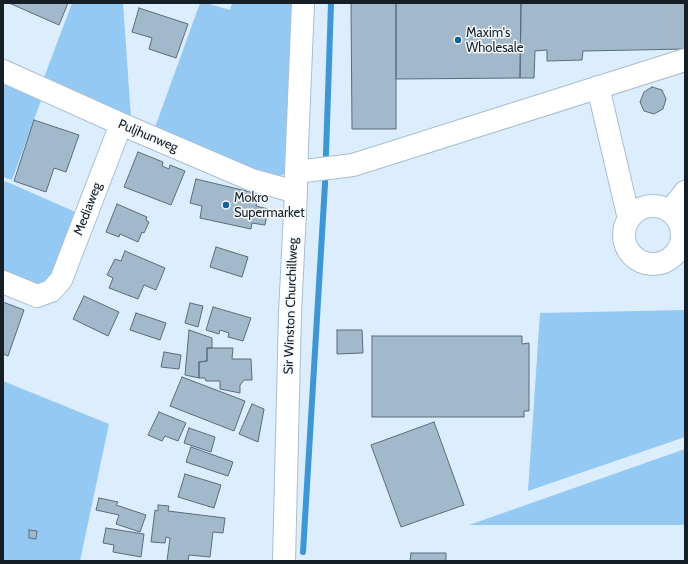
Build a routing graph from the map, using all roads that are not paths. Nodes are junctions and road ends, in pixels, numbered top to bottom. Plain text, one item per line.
1 (303, 3) edge
2 (685, 60) edge
3 (3, 72) edge
4 (598, 87) junction
5 (121, 124) junction
6 (303, 178) junction
7 (685, 192) edge
8 (670, 211) junction
9 (629, 219) junction
10 (3, 282) edge
11 (284, 561) edge

1 - 6 street, Sir Winston Churchillweg
2 - 4 street
3 - 5 street, Puljhunweg
4 - 6 street
4 - 9 street
5 - 6 street, Puljhunweg
5 - 10 street, Mediaweg
6 - 11 street, Sir Winston Churchillweg
7 - 8 street
8 - 9 street
8 - 9 street

